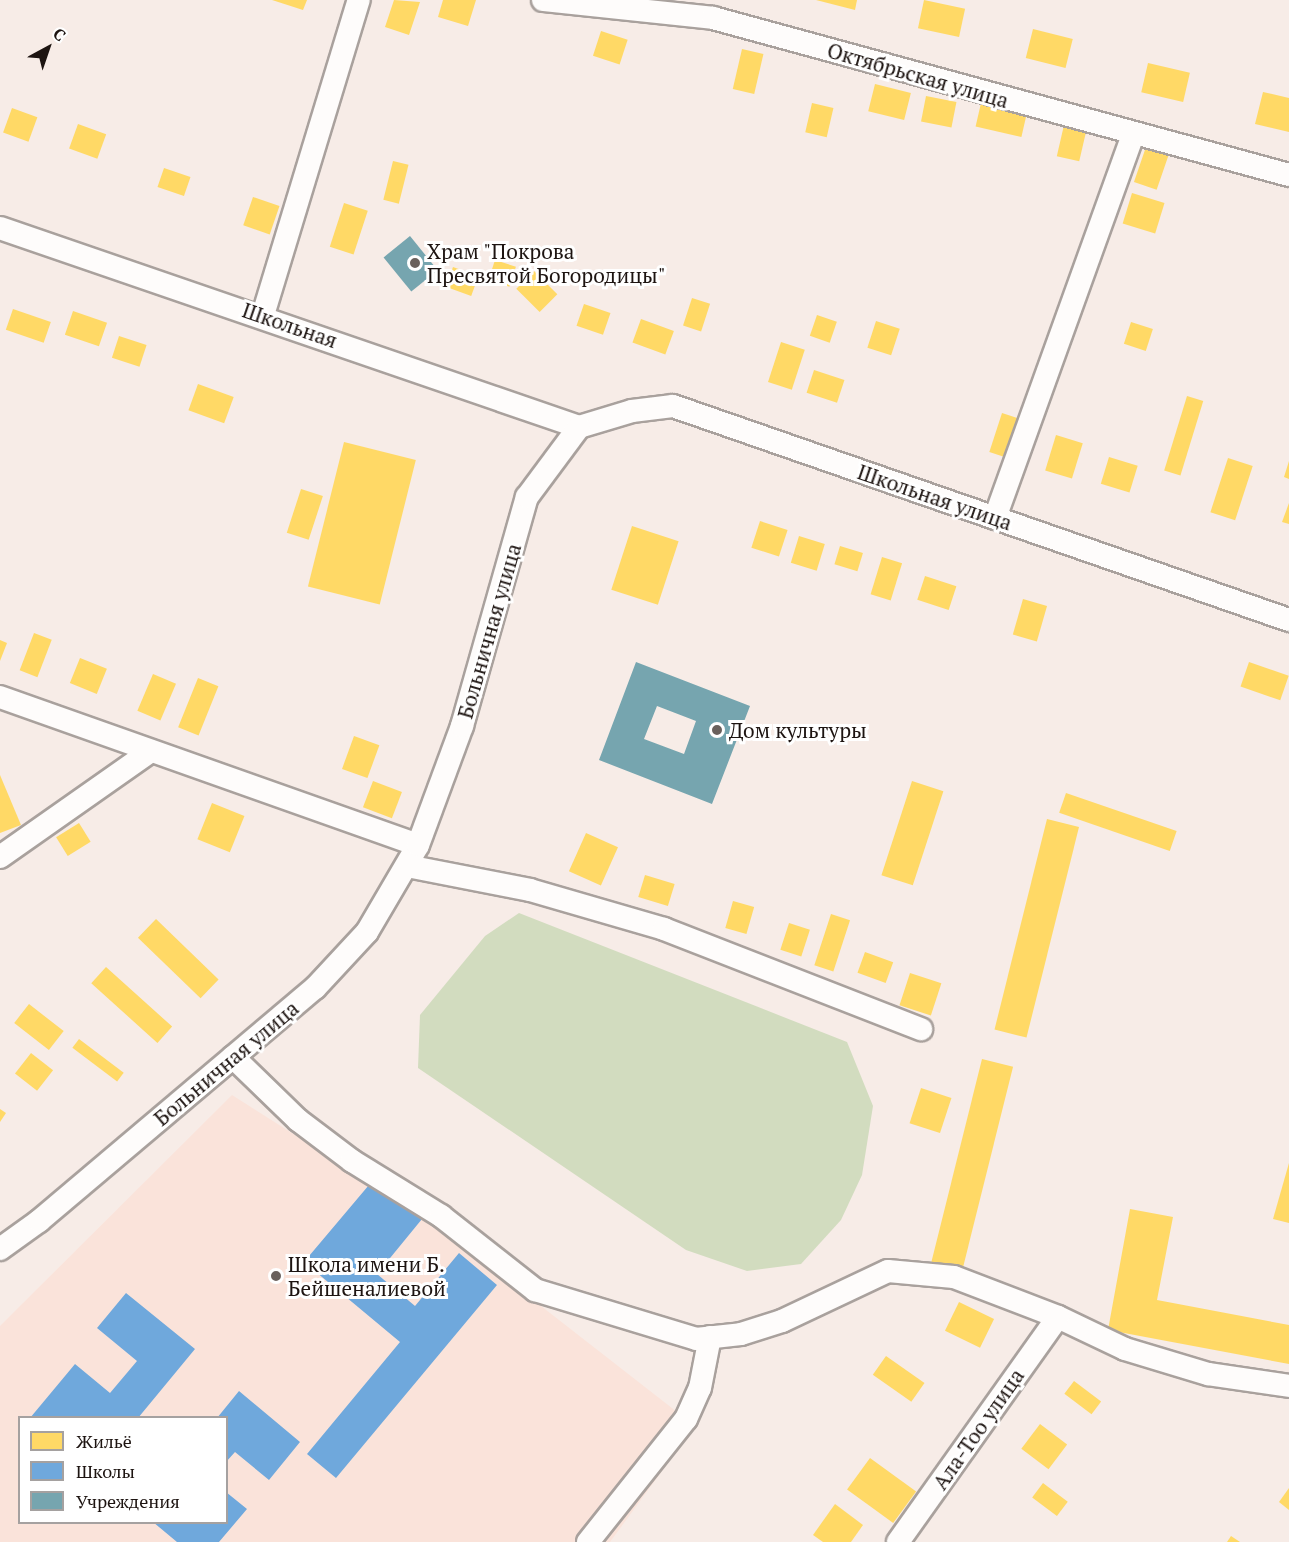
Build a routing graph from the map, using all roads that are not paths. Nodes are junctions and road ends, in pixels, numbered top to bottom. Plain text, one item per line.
1 (359, 0) edge
2 (543, 0) edge
3 (1134, 135) junction
4 (1289, 175) edge
5 (0, 228) edge
6 (262, 315) junction
7 (579, 427) junction
8 (995, 518) junction
9 (1289, 620) edge
10 (0, 697) edge
11 (151, 751) junction
12 (418, 845) junction
13 (0, 857) edge
14 (407, 866) junction
15 (921, 1029) dead end
16 (233, 1057) junction
17 (0, 1249) edge
18 (1058, 1317) junction
19 (710, 1337) junction
20 (1289, 1386) edge
21 (588, 1542) edge
22 (898, 1542) edge

1 - 6 street
2 - 3 street, Октябрьская улица
3 - 4 street, Октябрьская улица
3 - 8 street
5 - 6 street, Школьная
6 - 7 street, Школьная
7 - 8 street, Школьная улица
7 - 12 street, Больничная улица
8 - 9 street, Школьная улица
10 - 11 street
11 - 12 street
11 - 13 street
12 - 14 street, Больничная улица
14 - 15 street
14 - 16 street, Больничная улица
16 - 17 street, Больничная улица
16 - 19 street
18 - 19 street
18 - 20 street
18 - 22 street, Ала-Тоо улица
19 - 21 street

